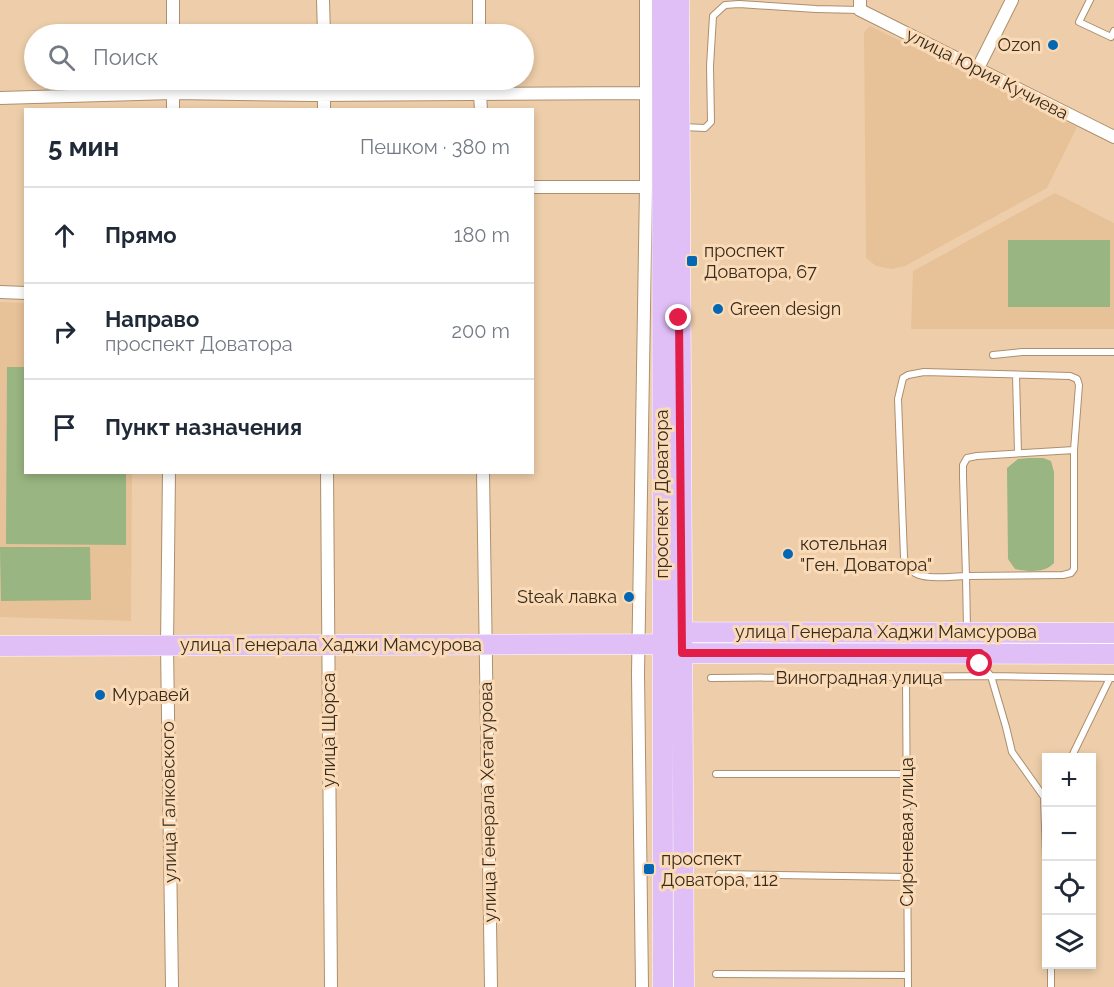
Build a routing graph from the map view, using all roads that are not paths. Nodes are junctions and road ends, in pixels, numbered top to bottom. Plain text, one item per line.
1 (173, 0) edge
2 (323, 0) edge
3 (479, 0) edge
4 (646, 0) edge
5 (662, 0) edge
6 (679, 0) edge
7 (1012, 0) edge
8 (1090, 0) edge
9 (860, 5) edge
10 (173, 24) edge
11 (324, 24) edge
12 (479, 24) edge
13 (1114, 31) edge
14 (978, 70) junction
15 (324, 90) edge
16 (480, 90) edge
17 (173, 93) junction
18 (646, 93) junction
19 (481, 94) junction
20 (324, 95) junction
21 (0, 98) edge
22 (173, 108) edge
23 (324, 108) edge
24 (481, 108) edge
25 (679, 126) junction
26 (1114, 137) edge
27 (534, 187) edge
28 (646, 187) junction
29 (0, 292) edge
30 (24, 293) edge
31 (1114, 352) edge
32 (993, 355) dead end
33 (1016, 375) junction
34 (1074, 450) junction
35 (1018, 453) junction
36 (169, 474) edge
37 (327, 474) edge
38 (483, 474) edge
39 (966, 576) junction
40 (682, 632) junction
41 (899, 632) junction
42 (967, 632) junction
43 (1114, 633) edge
44 (662, 644) junction
45 (328, 645) junction
46 (485, 645) junction
47 (639, 645) junction
48 (0, 646) edge
49 (167, 646) junction
50 (900, 652) junction
51 (682, 653) junction
52 (980, 653) junction
53 (1114, 654) edge
54 (991, 676) junction
55 (711, 678) dead end
56 (906, 678) junction
57 (1112, 678) edge
58 (1074, 753) edge
59 (716, 774) dead end
60 (906, 774) junction
61 (1042, 791) edge
62 (719, 874) dead end
63 (907, 877) junction
64 (1051, 969) edge
65 (716, 974) dead end
66 (908, 975) junction
67 (172, 987) edge
68 (331, 987) edge
69 (491, 987) edge
70 (642, 987) edge
71 (663, 987) edge
72 (684, 987) edge
73 (908, 987) edge
74 (1052, 987) edge

1 - 10 street
2 - 11 street
3 - 12 street
4 - 18 street, проспект Доватора
5 - 44 main road, проспект Доватора
6 - 25 main road, проспект Доватора
7 - 14 street
8 - 13 lane
9 - 14 street, улица Юрия Кучиева
9 - 25 lane
14 - 26 street, улица Юрия Кучиева
15 - 20 street
16 - 19 street
17 - 20 street
17 - 21 street
17 - 22 street
18 - 19 street
18 - 28 street, проспект Доватора
19 - 20 street
19 - 24 street
20 - 23 street
25 - 40 main road, проспект Доватора
27 - 28 street
28 - 47 street, проспект Доватора
29 - 30 street
31 - 32 lane
33 - 34 lane
33 - 35 lane
33 - 39 lane
34 - 35 lane
34 - 39 lane
35 - 39 lane
36 - 49 street, улица Галковского
37 - 45 street, улица Щорса
38 - 46 street, улица Генерала Хетагурова
39 - 42 lane
40 - 41 main road, улица Генерала Хаджи Мамсурова
40 - 44 main road, улица Генерала Хаджи Мамсурова
40 - 51 main road, проспект Доватора
41 - 42 main road, улица Генерала Хаджи Мамсурова
41 - 50 main road
42 - 43 main road, улица Генерала Хаджи Мамсурова
44 - 47 main road, улица Генерала Хаджи Мамсурова
44 - 51 main road, улица Генерала Хаджи Мамсурова
44 - 71 main road, проспект Доватора
45 - 46 main road, улица Генерала Хаджи Мамсурова
45 - 49 main road, улица Генерала Хаджи Мамсурова
45 - 68 street, улица Щорса
46 - 47 main road, улица Генерала Хаджи Мамсурова
46 - 69 street, улица Генерала Хетагурова
47 - 70 street, проспект Доватора
48 - 49 main road, улица Генерала Хаджи Мамсурова
49 - 67 street, улица Галковского
50 - 51 main road, улица Генерала Хаджи Мамсурова
50 - 52 main road, улица Генерала Хаджи Мамсурова
51 - 72 main road, проспект Доватора
52 - 53 main road, улица Генерала Хаджи Мамсурова
52 - 54 lane
54 - 56 lane, Виноградная улица
54 - 57 lane, Виноградная улица
54 - 61 lane
55 - 56 lane, Виноградная улица
56 - 60 lane, Сиреневая улица
57 - 58 lane
59 - 60 lane
60 - 63 lane, Сиреневая улица
62 - 63 lane
63 - 66 lane, Сиреневая улица
64 - 74 lane
65 - 66 lane
66 - 73 lane, Сиреневая улица

